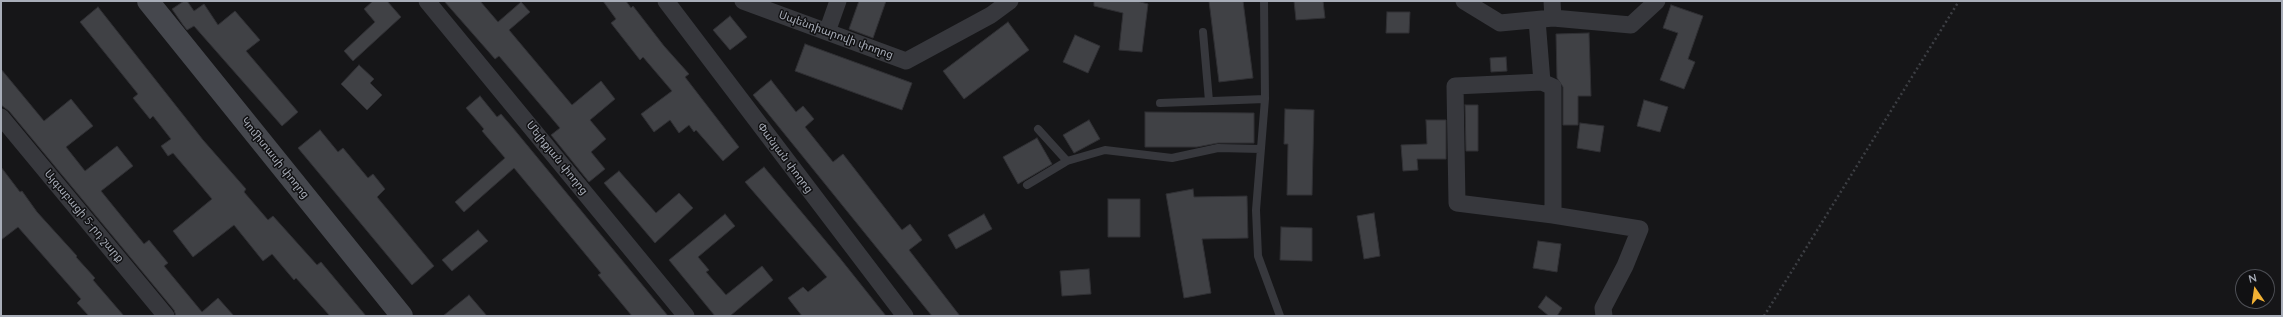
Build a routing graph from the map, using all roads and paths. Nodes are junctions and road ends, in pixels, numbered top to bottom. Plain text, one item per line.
1 (148, 1) edge
2 (427, 1) edge
3 (666, 1) edge
4 (743, 1) edge
5 (838, 1) edge
6 (1010, 1) edge
7 (1264, 1) edge
8 (1464, 1) edge
9 (1657, 1) edge
10 (1959, 1) edge
11 (1548, 13) edge
12 (827, 32) junction
13 (1203, 32) dead end
14 (1542, 82) junction
15 (1265, 99) junction
16 (1209, 101) junction
17 (1160, 103) dead end
18 (1, 117) edge
19 (1038, 129) dead end
20 (1261, 149) junction
21 (1068, 161) junction
22 (1027, 185) dead end
23 (1553, 215) junction
24 (166, 316) edge
25 (402, 316) edge
26 (686, 316) edge
27 (905, 316) edge
28 (1280, 316) edge
29 (1604, 316) edge
30 (1764, 316) edge

1 - 25 main road, Կոմիտասի փողոց
2 - 26 street, Մելիքյան փողոց
3 - 27 street, Փանյան փողոց
4 - 12 street, Սպենդիարովի փողոց
5 - 12 street
6 - 12 street, Սպենդիարովի փողոց
7 - 15 lane
8 - 11 street
9 - 11 street
10 - 30 path
11 - 14 street
13 - 16 lane
14 - 23 street
14 - 23 street
15 - 16 lane
15 - 20 lane
16 - 17 lane
18 - 24 street, Այգաբացի 5-րդ շարք
19 - 21 lane
20 - 21 lane
20 - 28 lane
21 - 22 lane
23 - 29 street

